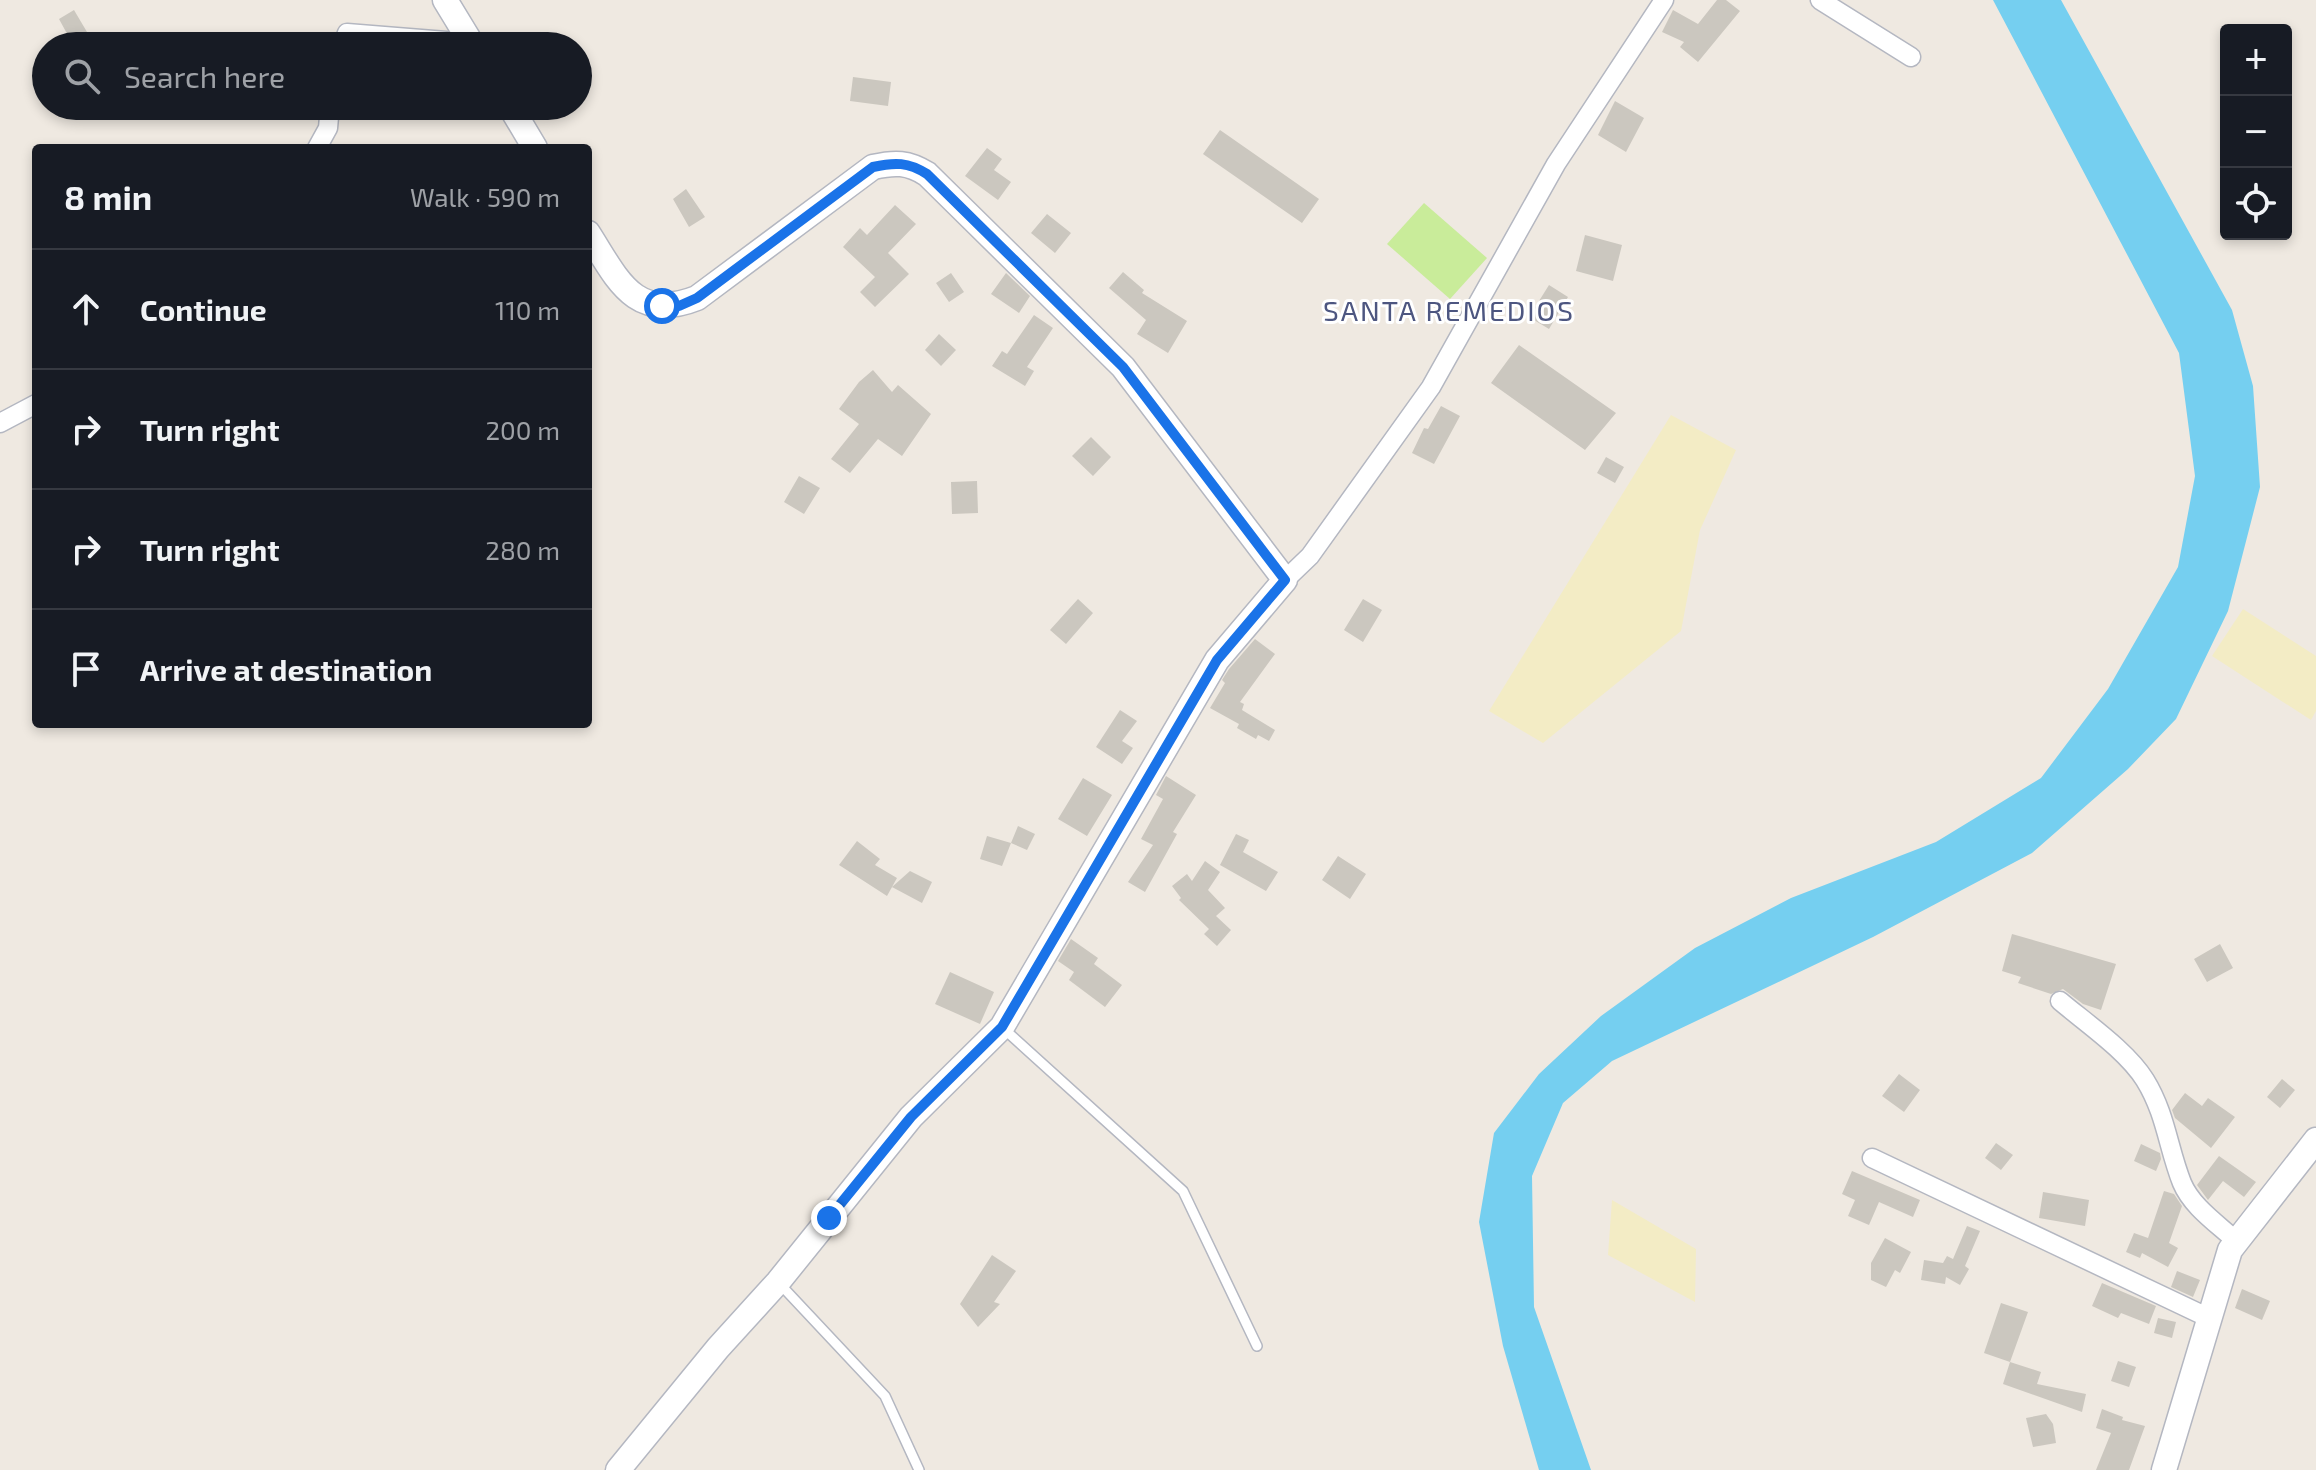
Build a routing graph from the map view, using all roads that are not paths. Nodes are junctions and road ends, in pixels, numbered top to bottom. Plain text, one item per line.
1 (445, 0) edge
2 (1664, 0) edge
3 (1820, 0) edge
4 (465, 32) edge
5 (1911, 57) dead end
6 (329, 120) edge
7 (518, 120) edge
8 (319, 144) edge
9 (533, 144) edge
10 (592, 239) edge
11 (32, 406) edge
12 (0, 423) edge
13 (1285, 580) junction
14 (2060, 1001) dead end
15 (1002, 1027) junction
16 (2316, 1140) edge
17 (1872, 1158) dead end
18 (2236, 1241) junction
19 (778, 1282) junction
20 (2209, 1318) junction
21 (1257, 1346) dead end
22 (618, 1470) edge
23 (919, 1470) edge
24 (2164, 1470) edge

1 - 4 street
2 - 13 street
3 - 5 street
6 - 8 street
7 - 9 street
10 - 13 street
11 - 12 street
13 - 15 street
14 - 18 street
15 - 19 street
15 - 21 lane
16 - 18 street
17 - 20 street
18 - 20 street
19 - 22 street
19 - 23 lane
20 - 24 street

